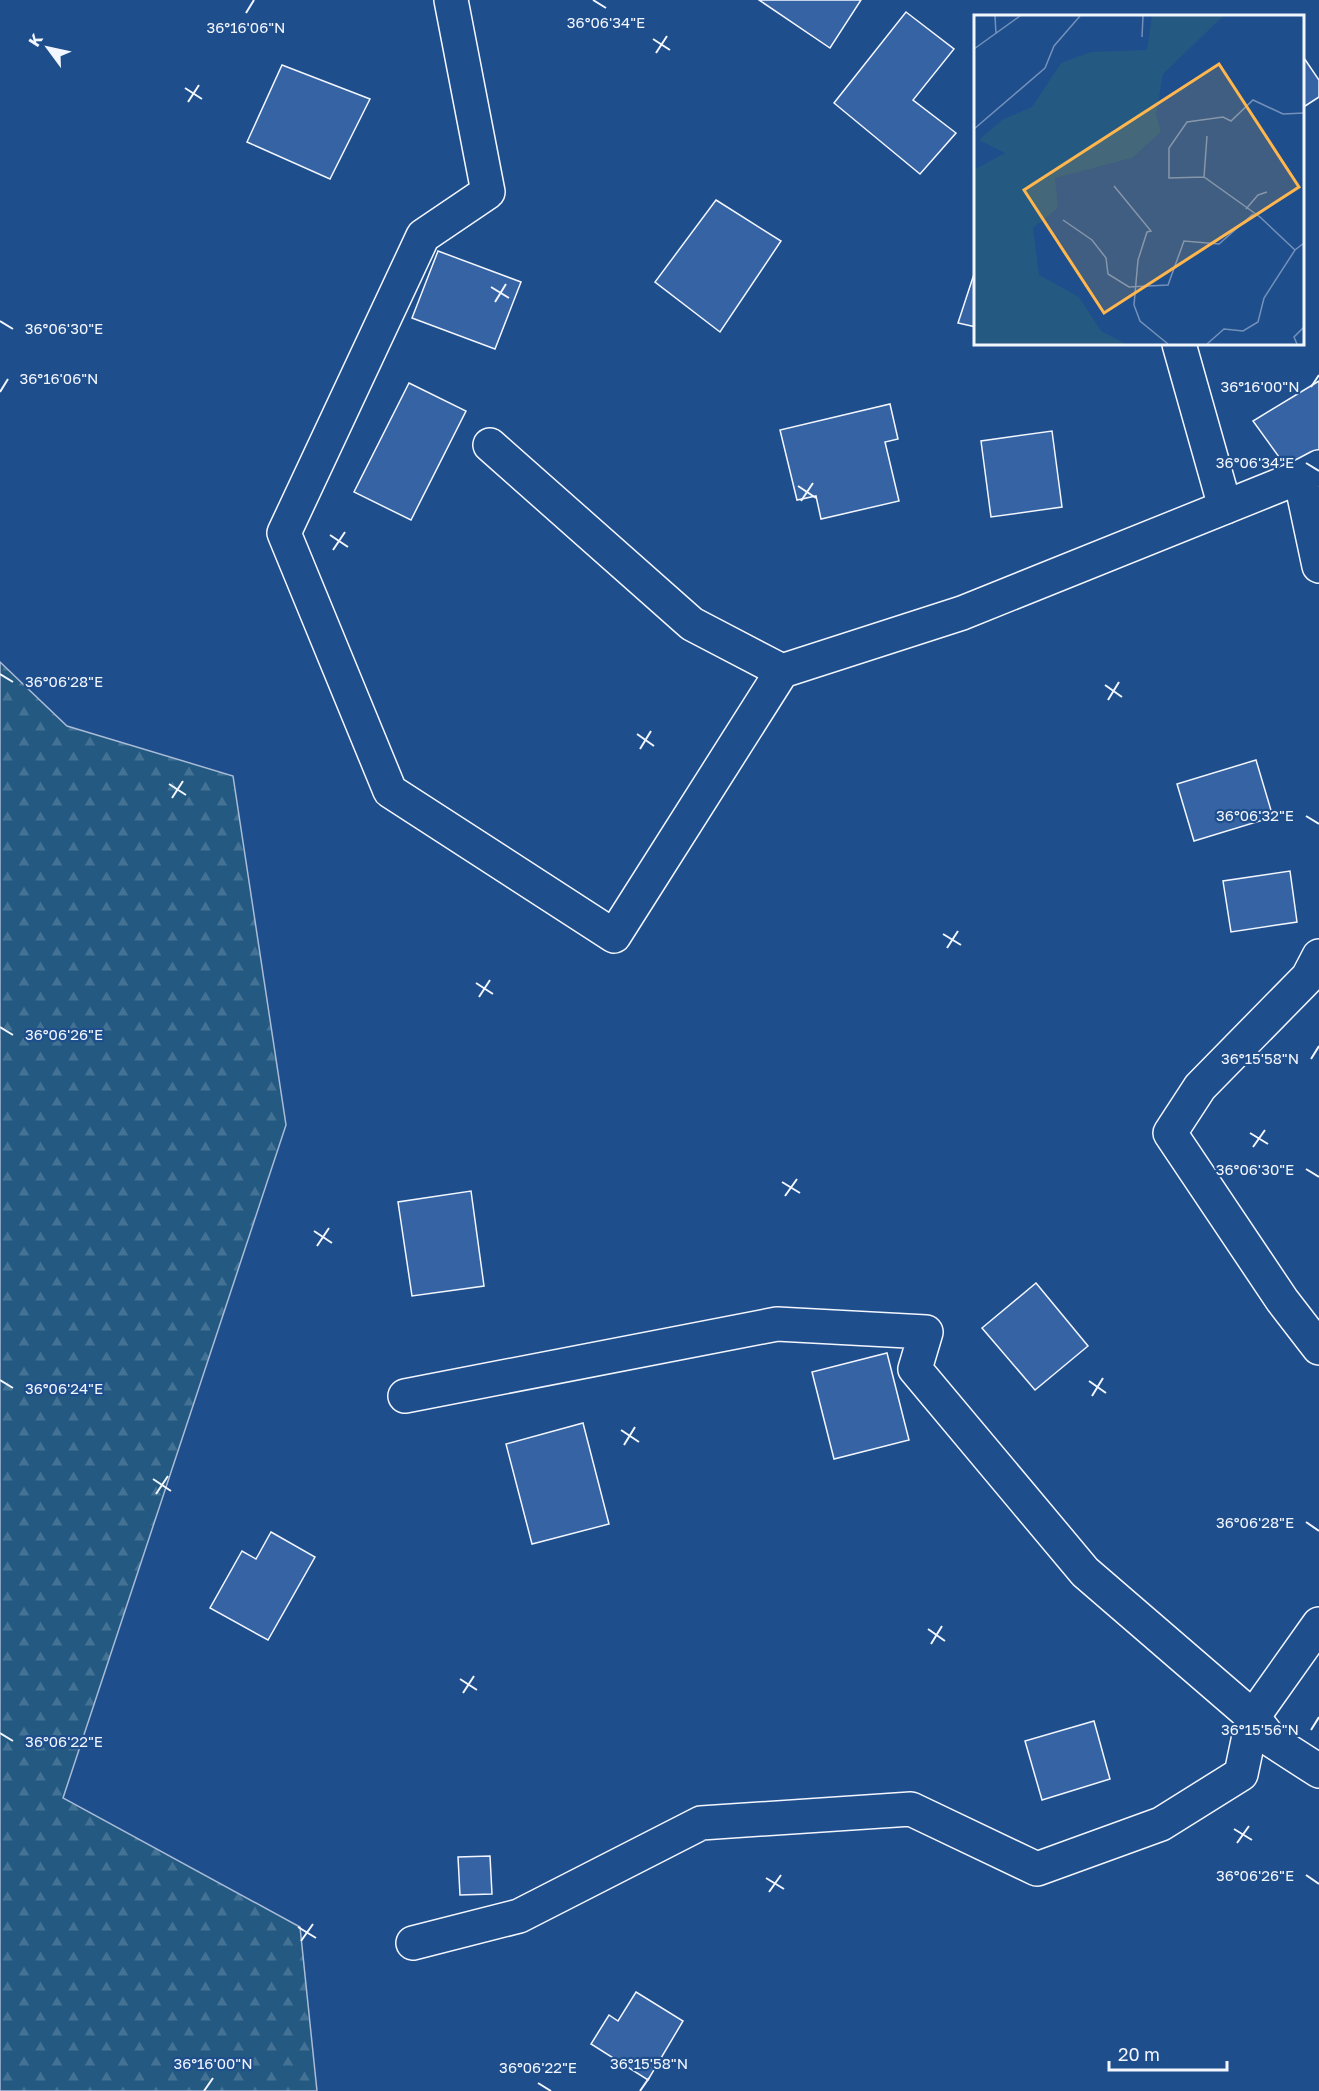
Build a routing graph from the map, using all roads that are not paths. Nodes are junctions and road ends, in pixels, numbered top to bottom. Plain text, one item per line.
1 (451, 0) edge
2 (1179, 345) edge
3 (490, 445) dead end
4 (1310, 472) edge
5 (1225, 507) junction
6 (1319, 566) edge
7 (782, 671) junction
8 (1319, 956) edge
9 (1319, 1348) edge
10 (405, 1396) dead end
11 (1319, 1624) edge
12 (1253, 1717) junction
13 (1319, 1771) edge
14 (413, 1943) dead end

1 - 7 street
2 - 5 street
3 - 7 street
4 - 5 street
4 - 6 street
5 - 7 street
8 - 9 street
10 - 12 street
11 - 12 street
12 - 13 street
12 - 14 street

